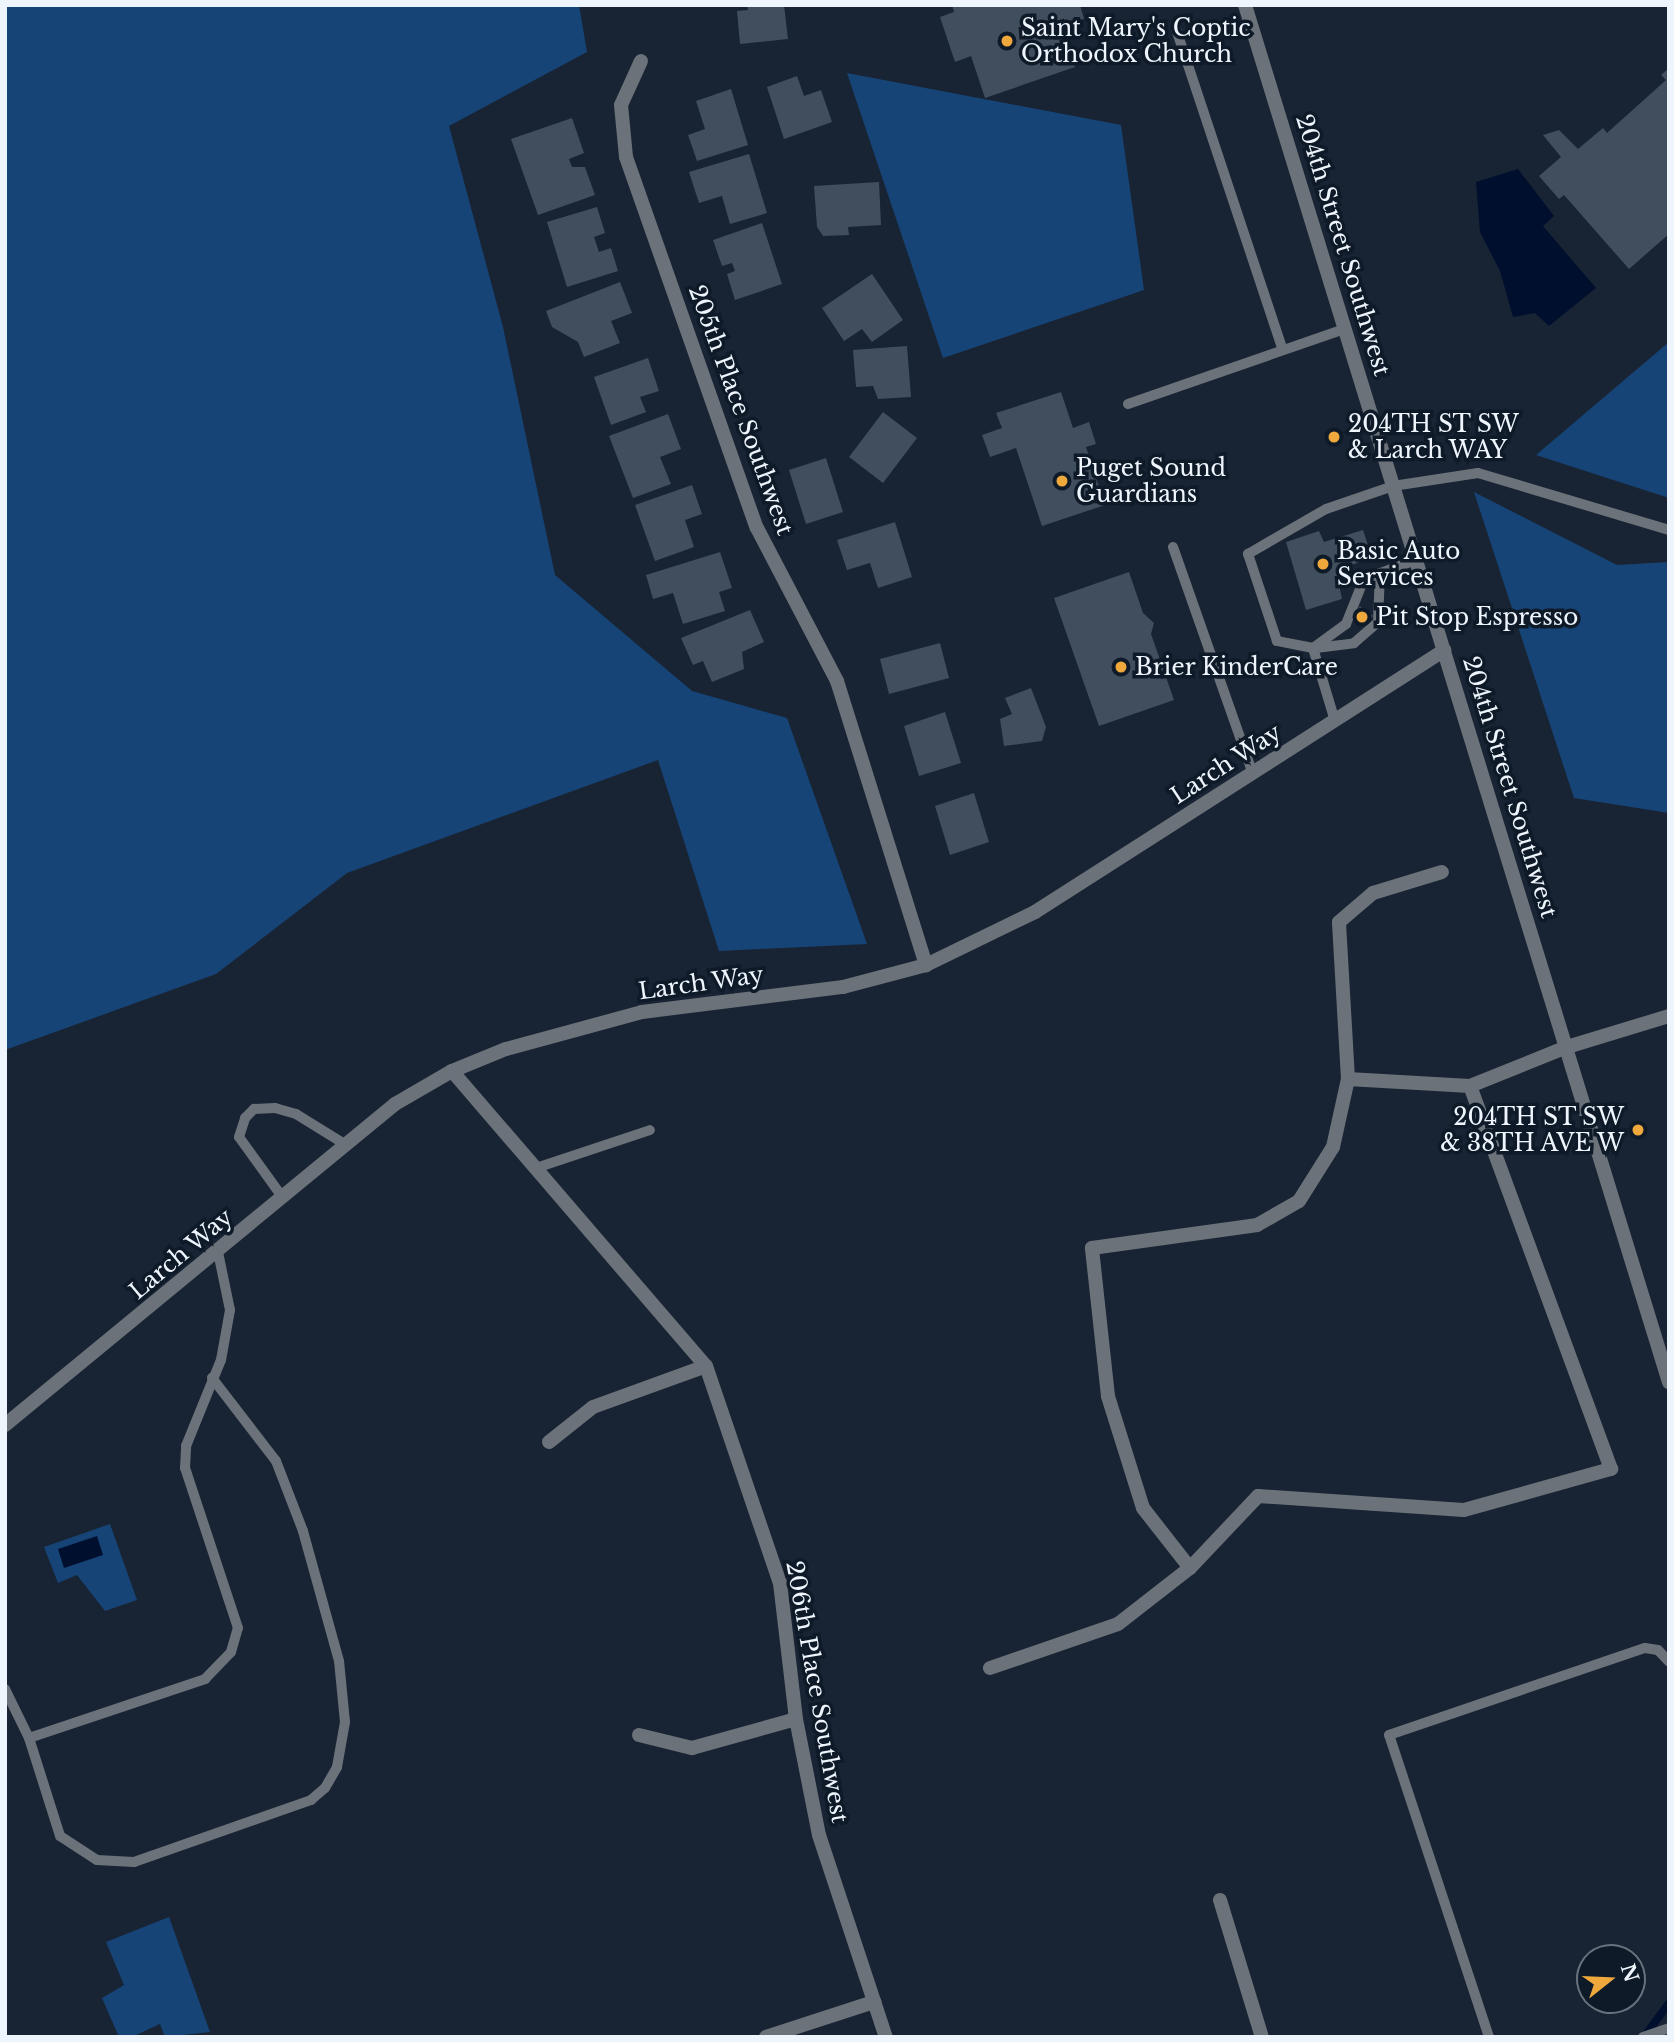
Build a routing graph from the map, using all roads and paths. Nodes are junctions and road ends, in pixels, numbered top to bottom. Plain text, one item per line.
1 (1245, 5) edge
2 (1176, 29) dead end
3 (641, 61) dead end
4 (1344, 329) junction
5 (1283, 350) junction
6 (1128, 404) dead end
7 (1393, 486) junction
8 (1669, 530) edge
9 (1173, 548) dead end
10 (1416, 560) junction
11 (1380, 573) junction
12 (1313, 648) junction
13 (1444, 650) junction
14 (1335, 721) junction
15 (1253, 774) junction
16 (1442, 872) dead end
17 (926, 965) junction
18 (1669, 1016) edge
19 (1567, 1047) junction
20 (452, 1071) junction
21 (1348, 1079) junction
22 (1470, 1086) junction
23 (650, 1130) dead end
24 (346, 1145) junction
25 (536, 1168) junction
26 (284, 1198) junction
27 (218, 1252) junction
28 (706, 1366) junction
29 (212, 1378) junction
30 (1669, 1382) edge
31 (5, 1425) edge
32 (549, 1442) dead end
33 (1190, 1568) junction
34 (1669, 1662) edge
35 (990, 1668) dead end
36 (5, 1689) edge
37 (796, 1719) junction
38 (639, 1735) dead end
39 (29, 1738) junction
40 (1220, 1900) dead end
41 (874, 2002) junction
42 (1669, 2028) edge
43 (766, 2037) edge
44 (886, 2037) edge
45 (1262, 2037) edge
46 (1489, 2037) edge
47 (1643, 2037) edge

1 - 4 street, 204th Street Southwest
2 - 5 lane
3 - 17 street, 205th Place Southwest
4 - 5 lane
4 - 7 street, 204th Street Southwest
5 - 6 lane
7 - 8 lane
7 - 10 street, 204th Street Southwest
7 - 12 lane
9 - 15 lane
10 - 11 lane
10 - 13 street, 204th Street Southwest
11 - 12 lane
11 - 12 lane
12 - 14 lane
13 - 14 street, Larch Way
13 - 19 street, 204th Street Southwest
14 - 15 street, Larch Way
15 - 17 street, Larch Way
16 - 21 street
17 - 20 street, Larch Way
18 - 19 street
19 - 22 street
19 - 30 street, 204th Street Southwest
20 - 24 street, Larch Way
20 - 25 street, 206th Place Southwest
21 - 22 street
21 - 33 street
22 - 33 street
23 - 25 lane
24 - 26 street, Larch Way
24 - 26 lane
25 - 28 street, 206th Place Southwest
26 - 27 street, Larch Way
27 - 29 lane
27 - 31 street, Larch Way
28 - 32 street
28 - 37 street, 206th Place Southwest
29 - 39 lane
29 - 39 lane
33 - 35 street
34 - 46 lane
36 - 39 lane
37 - 38 street
37 - 41 street, 206th Place Southwest
40 - 45 street
41 - 43 street
41 - 44 street, 206th Place Southwest
42 - 47 lane

